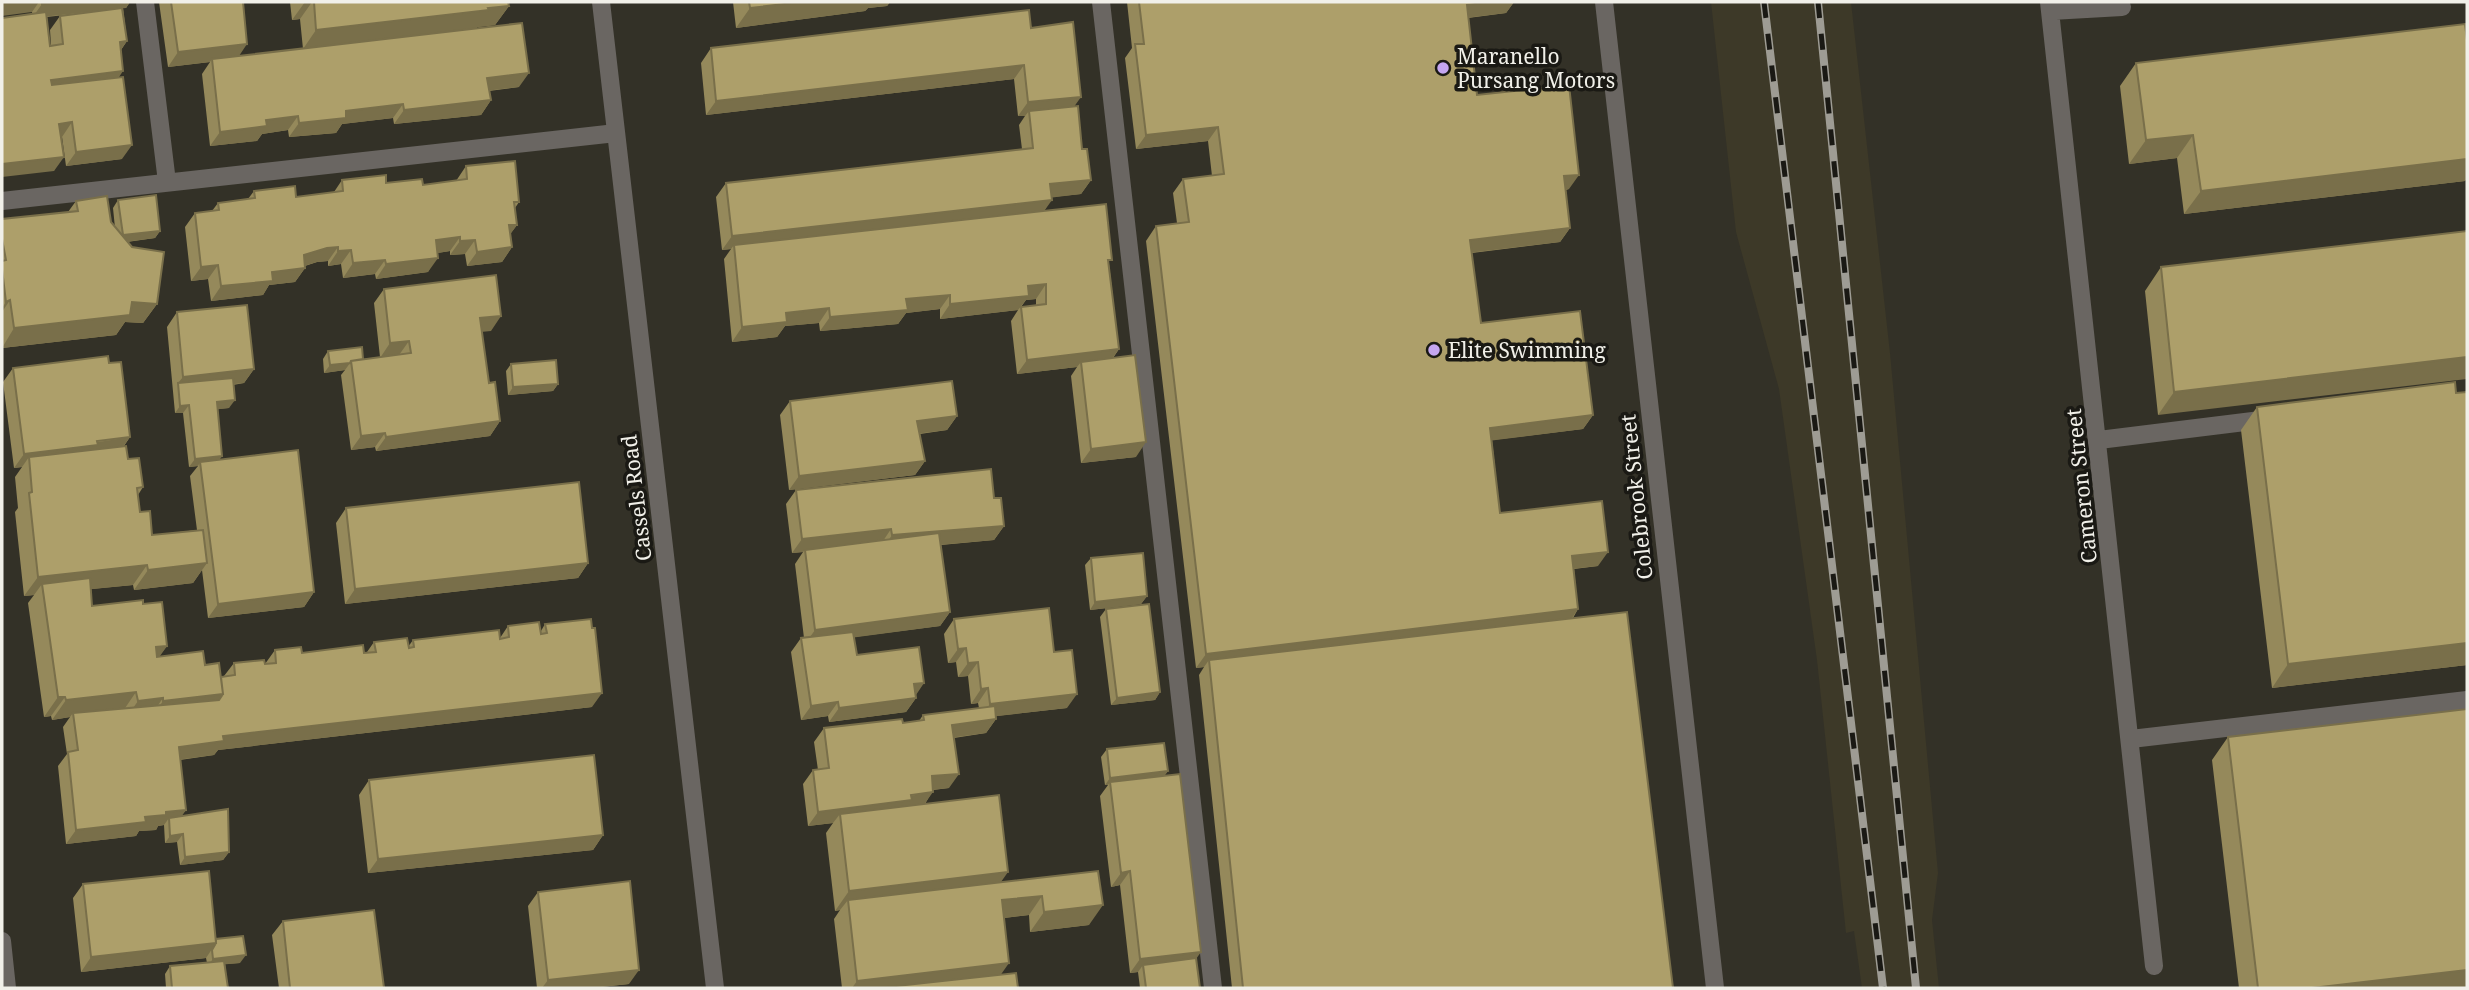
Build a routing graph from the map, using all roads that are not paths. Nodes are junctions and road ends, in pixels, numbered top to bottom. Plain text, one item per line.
1 (145, 2) edge
2 (601, 2) edge
3 (1101, 2) edge
4 (1604, 2) edge
5 (2050, 7) edge
6 (2122, 8) dead end
7 (616, 133) junction
8 (167, 182) junction
9 (2, 201) edge
10 (2289, 416) edge
11 (2099, 440) junction
12 (2467, 700) edge
13 (2131, 739) junction
14 (2, 942) edge
15 (2154, 966) dead end
16 (7, 988) edge
17 (715, 988) edge
18 (1213, 988) edge
19 (1715, 988) edge

1 - 8 street
2 - 7 street, Cassels Road
3 - 18 street
4 - 19 street, Colebrook Street
5 - 6 street
5 - 11 street, Cameron Street
7 - 8 street
7 - 17 street, Cassels Road
8 - 9 street
10 - 11 street
11 - 13 street, Cameron Street
12 - 13 street
13 - 15 street, Cameron Street
14 - 16 street

